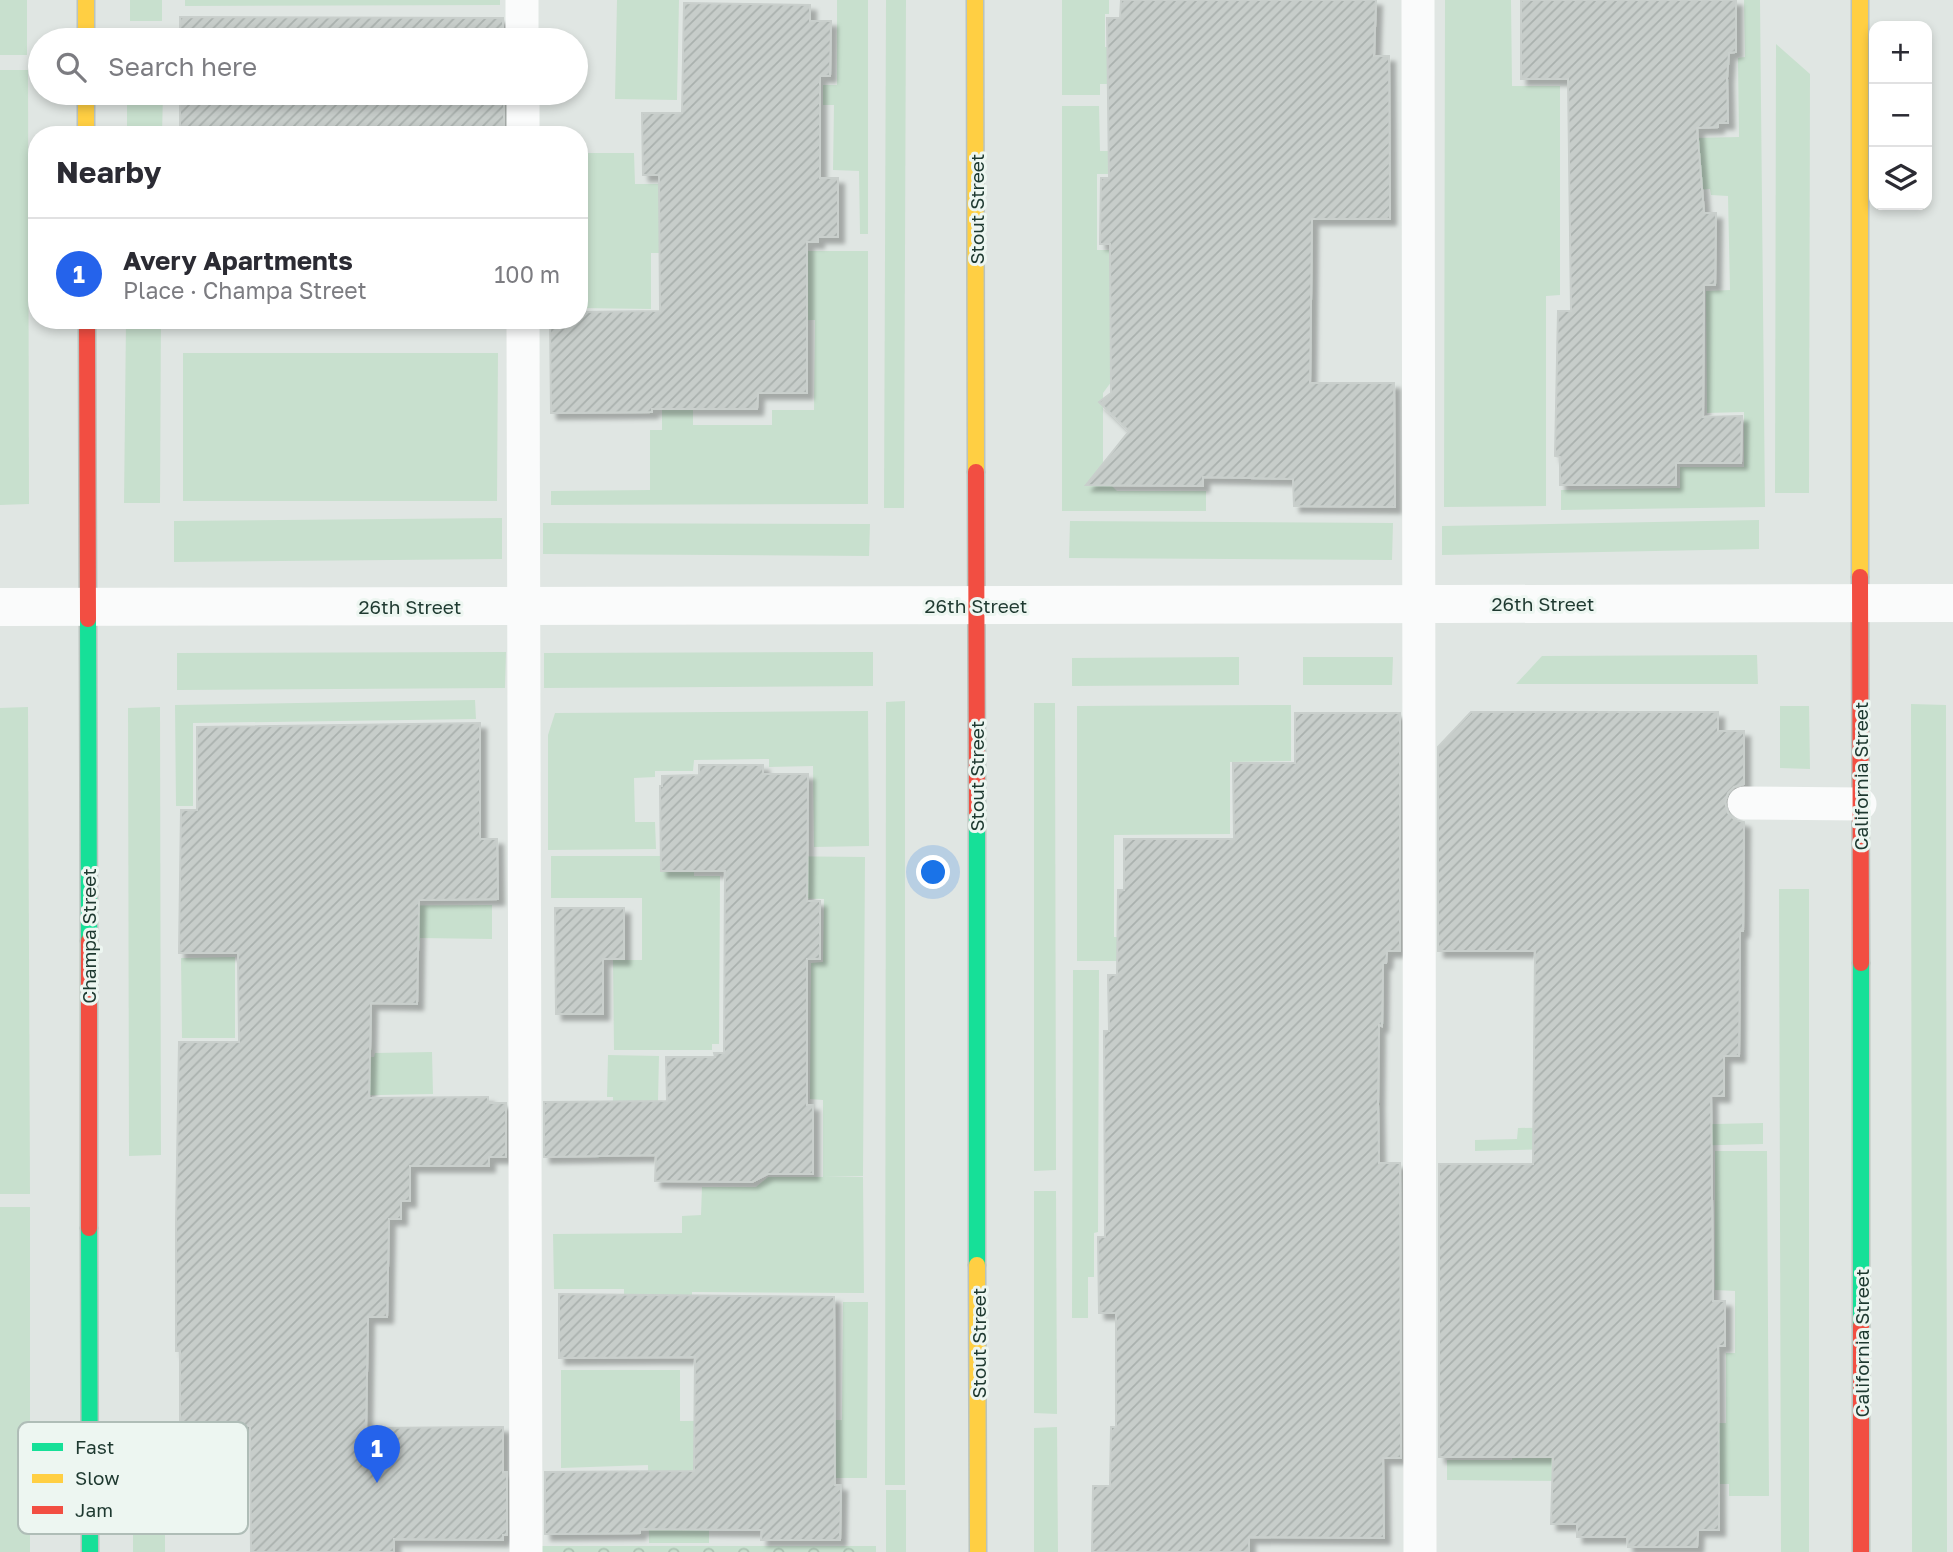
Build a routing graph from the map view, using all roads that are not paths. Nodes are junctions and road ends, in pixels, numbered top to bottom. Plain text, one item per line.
1 (86, 0) edge
2 (522, 0) edge
3 (975, 0) edge
4 (1418, 0) edge
5 (1860, 0) edge
6 (86, 28) edge
7 (522, 28) edge
8 (86, 105) edge
9 (523, 105) edge
10 (86, 126) edge
11 (523, 126) edge
12 (87, 329) edge
13 (523, 329) edge
14 (1860, 603) junction
15 (1953, 603) edge
16 (976, 604) junction
17 (1420, 604) junction
18 (87, 606) junction
19 (524, 606) junction
20 (0, 607) edge
21 (1744, 803) dead end
22 (1860, 804) junction
23 (90, 1422) edge
24 (90, 1534) edge
25 (90, 1552) edge
26 (526, 1552) edge
27 (978, 1552) edge
28 (1420, 1552) edge
29 (1861, 1552) edge

1 - 6 main road
2 - 7 lane
3 - 16 main road, Stout Street
4 - 17 lane
5 - 14 main road, California Street
8 - 10 main road
9 - 11 lane
12 - 18 main road, Champa Street
13 - 19 lane
14 - 15 street, 26th Street
14 - 17 street, 26th Street
14 - 22 main road, California Street
16 - 17 street, 26th Street
16 - 19 street, 26th Street
16 - 27 main road, Stout Street
17 - 28 lane
18 - 19 street, 26th Street
18 - 20 street, 26th Street
18 - 23 main road, Champa Street
19 - 26 lane
21 - 22 lane
22 - 29 main road, California Street
24 - 25 main road, Champa Street

